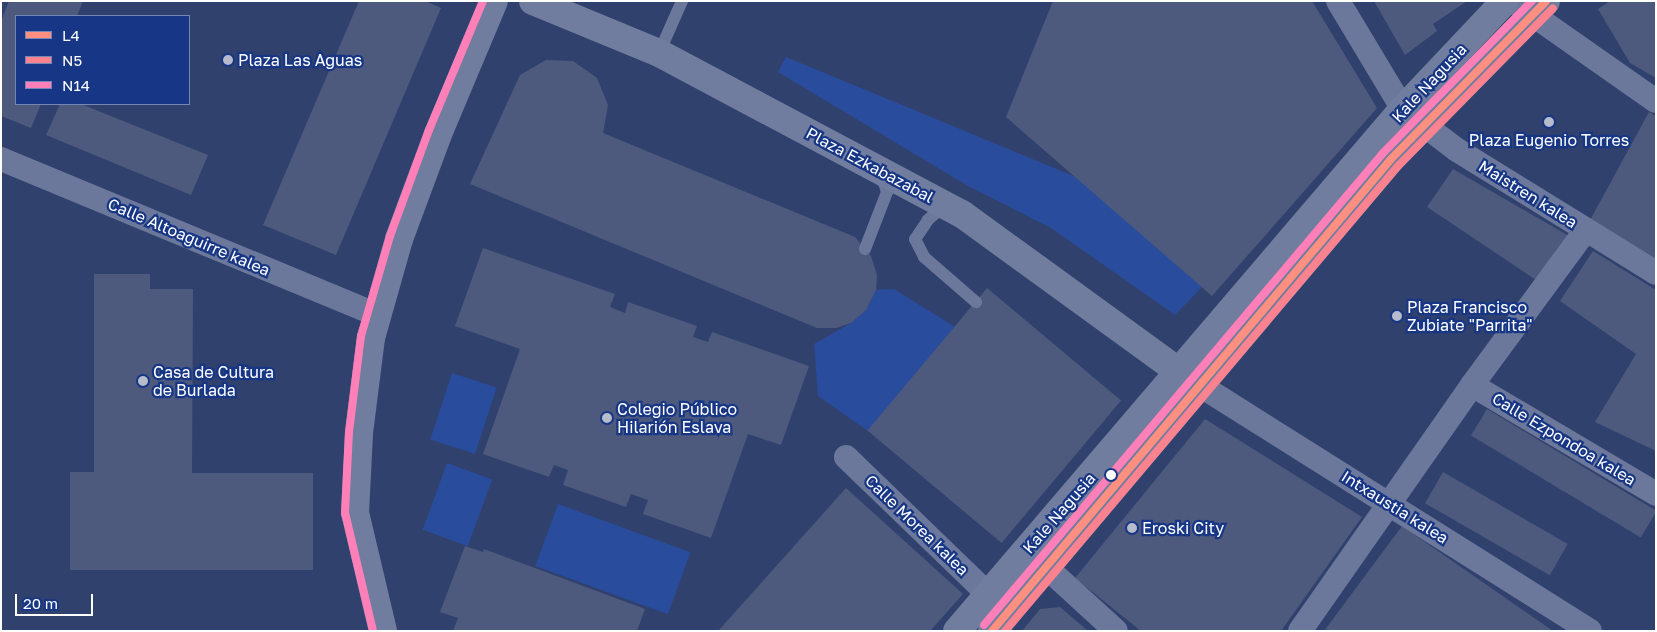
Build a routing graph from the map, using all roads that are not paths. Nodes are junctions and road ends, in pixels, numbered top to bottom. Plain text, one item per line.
1 (494, 1) edge
2 (533, 1) edge
3 (682, 1) edge
4 (1338, 1) edge
5 (1505, 1) edge
6 (1531, 5) edge
7 (659, 53) junction
8 (1656, 101) edge
9 (1413, 117) junction
10 (1, 159) edge
11 (881, 171) junction
12 (945, 205) junction
13 (1586, 230) junction
14 (865, 249) dead end
15 (1656, 273) edge
16 (976, 302) dead end
17 (377, 315) junction
18 (1190, 378) junction
19 (1472, 385) junction
20 (846, 457) dead end
21 (1656, 494) edge
22 (1388, 502) junction
23 (1011, 568) junction
24 (1046, 568) junction
25 (988, 594) junction
26 (382, 631) edge
27 (388, 631) edge
28 (957, 631) edge
29 (992, 631) edge
30 (1116, 631) edge
31 (1300, 631) edge
32 (1590, 631) edge

1 - 17 main road
2 - 7 main road, Plaza Ezkabazabal
3 - 7 lane
4 - 9 street
5 - 9 main road, Kale Nagusia
6 - 8 street
6 - 9 main road, Kale Nagusia
7 - 11 main road, Plaza Ezkabazabal
9 - 13 street, Maistren kalea
9 - 18 main road, Kale Nagusia
10 - 17 street, Calle Altoaguirre kalea
11 - 12 main road, Plaza Ezkabazabal
11 - 14 lane
12 - 16 lane
12 - 18 main road, Plaza Ezkabazabal
13 - 15 street, Maistren kalea
13 - 19 street, Calle Ezpondoa kalea
17 - 26 main road
18 - 22 street, Intxaustia kalea
18 - 23 main road, Kale Nagusia
18 - 24 main road, Kale Nagusia
19 - 21 street, Calle Ezpondoa kalea
19 - 22 street, Calle Ezpondoa kalea
20 - 25 street, Calle Morea kalea
22 - 31 street, Calle Ezpondoa kalea
22 - 32 street, Intxaustia kalea
23 - 24 street
23 - 25 main road, Kale Nagusia
24 - 29 main road, Kale Nagusia
24 - 30 street
25 - 28 main road, Kale Nagusia
26 - 27 lane

